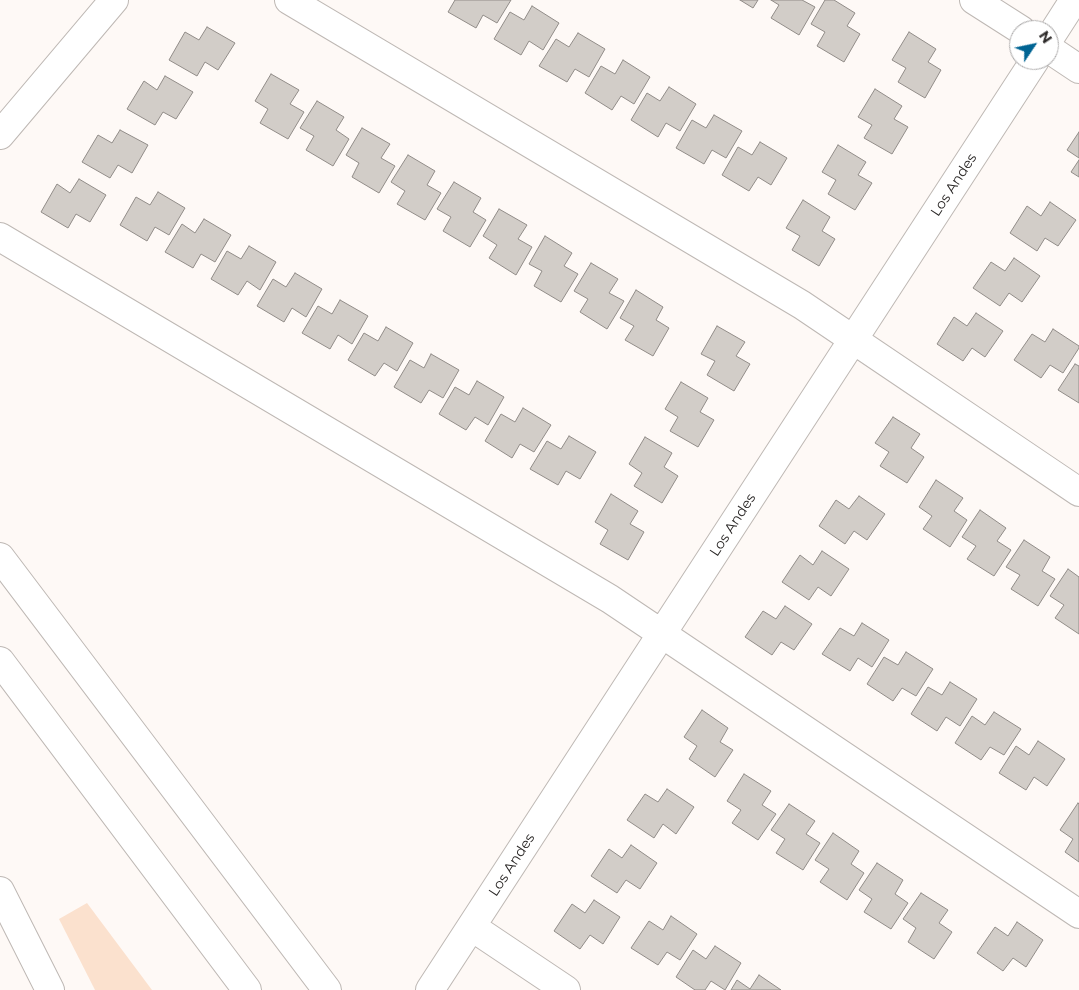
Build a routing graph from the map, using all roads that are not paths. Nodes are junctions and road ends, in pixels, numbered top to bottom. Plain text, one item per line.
1 (114, 0) edge
2 (289, 0) edge
3 (974, 0) edge
4 (1074, 0) edge
5 (1009, 22) edge
6 (1059, 23) edge
7 (1059, 56) edge
8 (1079, 69) edge
9 (1028, 70) edge
10 (0, 135) edge
11 (0, 237) edge
12 (853, 340) junction
13 (1079, 492) edge
14 (0, 557) edge
15 (662, 634) junction
16 (0, 661) edge
17 (0, 891) edge
18 (1079, 914) edge
19 (472, 926) junction
20 (50, 990) edge
21 (247, 990) edge
22 (327, 990) edge
23 (430, 990) edge
24 (566, 990) edge

1 - 10 street
2 - 12 street
3 - 5 street
4 - 6 street
7 - 8 street
9 - 12 street, Los Andes
11 - 15 street
12 - 13 street
12 - 15 street, Los Andes
14 - 22 street
15 - 18 street
15 - 19 street, Los Andes
16 - 21 street
17 - 20 street
19 - 23 street, Los Andes
19 - 24 street

